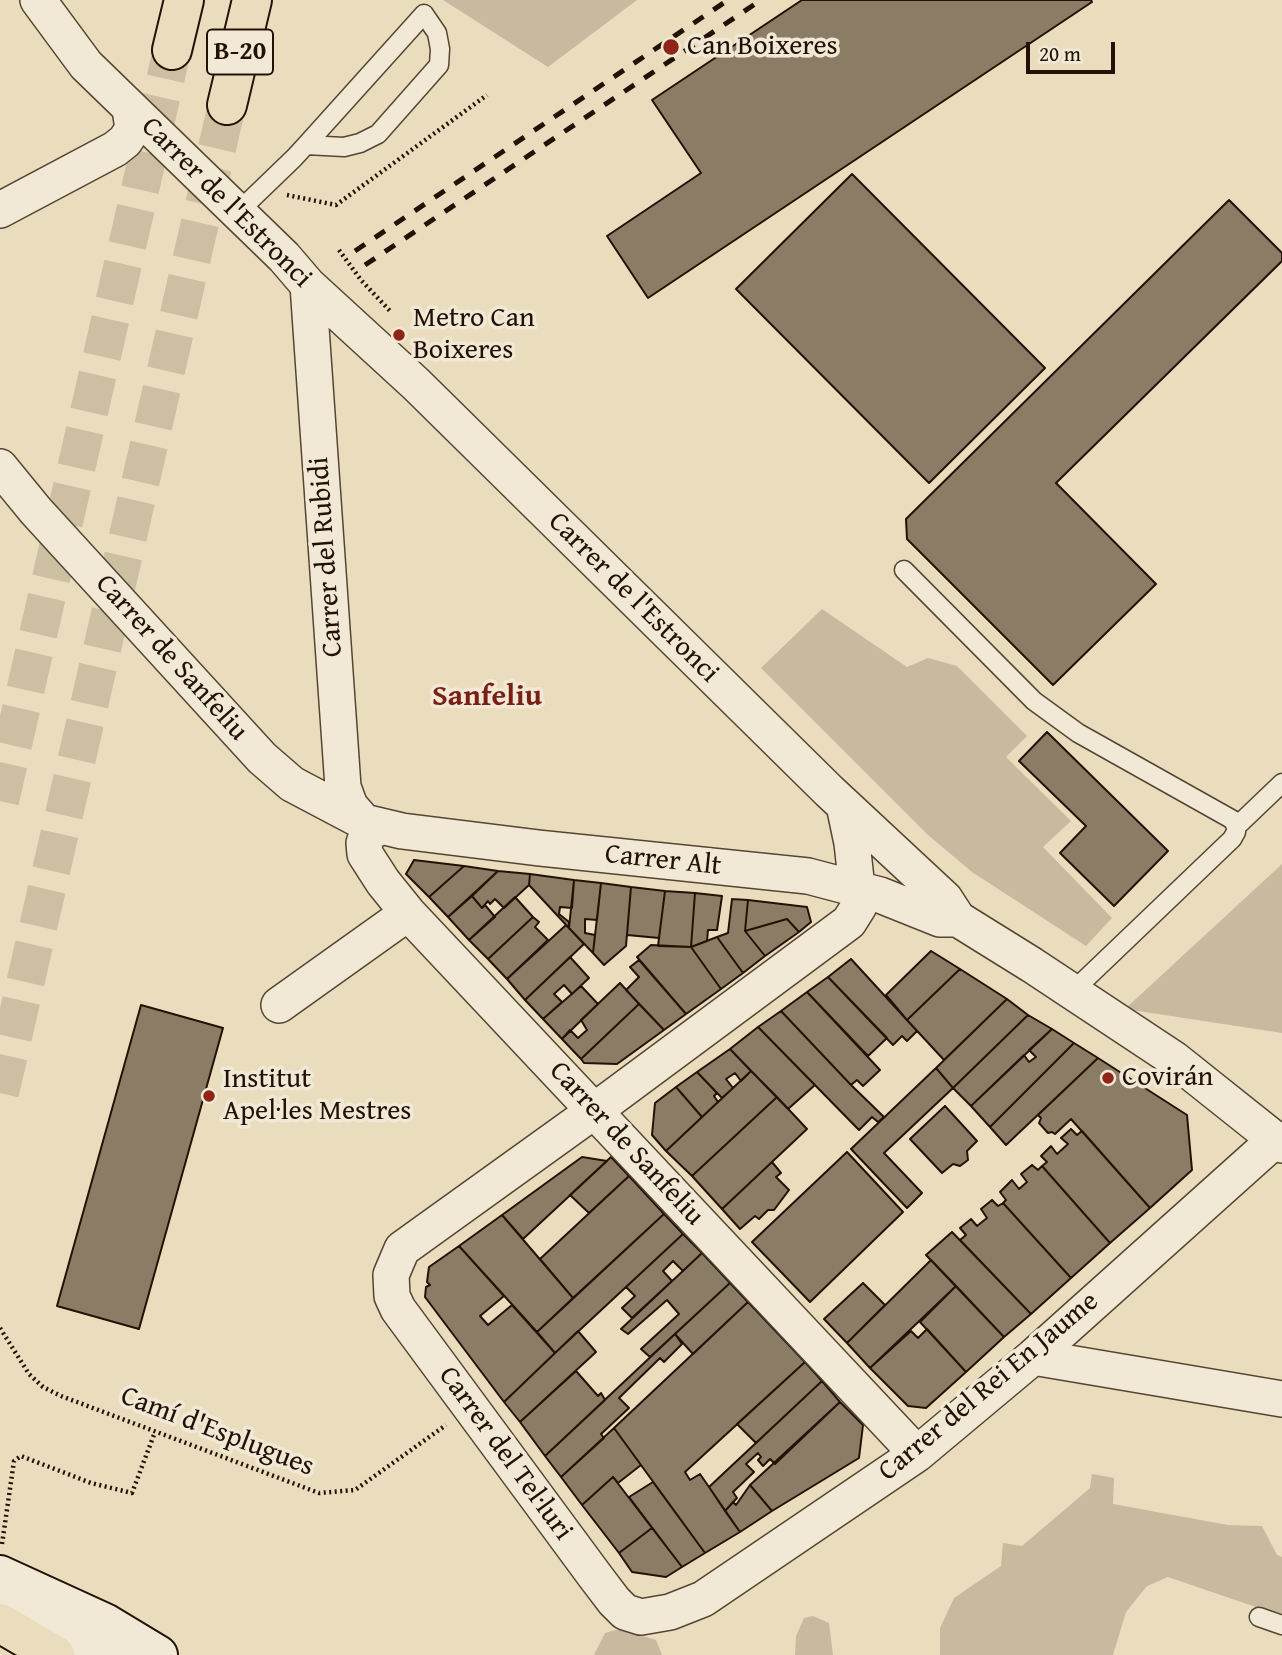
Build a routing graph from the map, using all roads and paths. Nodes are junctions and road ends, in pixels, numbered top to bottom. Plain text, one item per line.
1 (38, 0) edge
2 (184, 0) edge
3 (252, 0) edge
4 (172, 50) tunnel mouth
5 (487, 95) dead end
6 (227, 105) tunnel mouth
7 (130, 109) junction
8 (306, 145) junction
9 (282, 194) dead end
10 (0, 210) edge
11 (238, 212) junction
12 (339, 250) dead end
13 (308, 285) junction
14 (391, 312) dead end
15 (6, 484) edge
16 (904, 570) dead end
17 (1282, 783) edge
18 (844, 805) junction
19 (372, 825) junction
20 (1236, 827) junction
21 (857, 889) junction
22 (408, 913) junction
23 (958, 919) junction
24 (1072, 992) junction
25 (279, 1005) dead end
26 (594, 1111) junction
27 (1279, 1142) edge
28 (0, 1328) edge
29 (1033, 1357) junction
30 (1282, 1399) edge
31 (470, 1407) junction
32 (155, 1432) junction
33 (917, 1454) junction
34 (1, 1554) edge
35 (0, 1575) edge
36 (0, 1605) edge
37 (641, 1617) joint
38 (1259, 1617) dead end
39 (0, 1623) edge
40 (1282, 1625) edge
41 (55, 1655) edge
42 (104, 1655) edge
43 (158, 1655) edge

1 - 7 street, Carrer de l'Estronci
2 - 4 highway, B-20
3 - 6 highway, B-20
5 - 9 path
7 - 10 street
7 - 11 street, Carrer de l'Estronci
8 - 8 lane
8 - 11 lane
11 - 13 street, Carrer de l'Estronci
12 - 14 path
13 - 18 street, Carrer de l'Estronci
13 - 19 street, Carrer del Rubidi
15 - 19 street, Carrer de Sanfeliu
16 - 20 lane
17 - 20 lane
18 - 21 street
18 - 23 street, Carrer de l'Estronci
19 - 21 street, Carrer Alt
19 - 22 street, Carrer de Sanfeliu
20 - 24 lane
21 - 23 street, Carrer Alt
21 - 26 street
22 - 25 street
22 - 26 street, Carrer de Sanfeliu
23 - 24 street, Carrer de l'Estronci
24 - 27 street, Carrer de l'Estronci
26 - 31 street, Carrer del Tel·luri
26 - 33 street, Carrer de Sanfeliu
27 - 29 street, Carrer del Rei En Jaume
28 - 32 path, Camí d'Esplugues
29 - 30 street
29 - 33 street, Carrer del Rei En Jaume
31 - 32 path, Camí d'Esplugues
31 - 37 street, Carrer del Tel·luri
32 - 34 path
33 - 37 street, Carrer del Rei En Jaume
35 - 43 street
36 - 42 street
38 - 40 lane
39 - 41 highway

